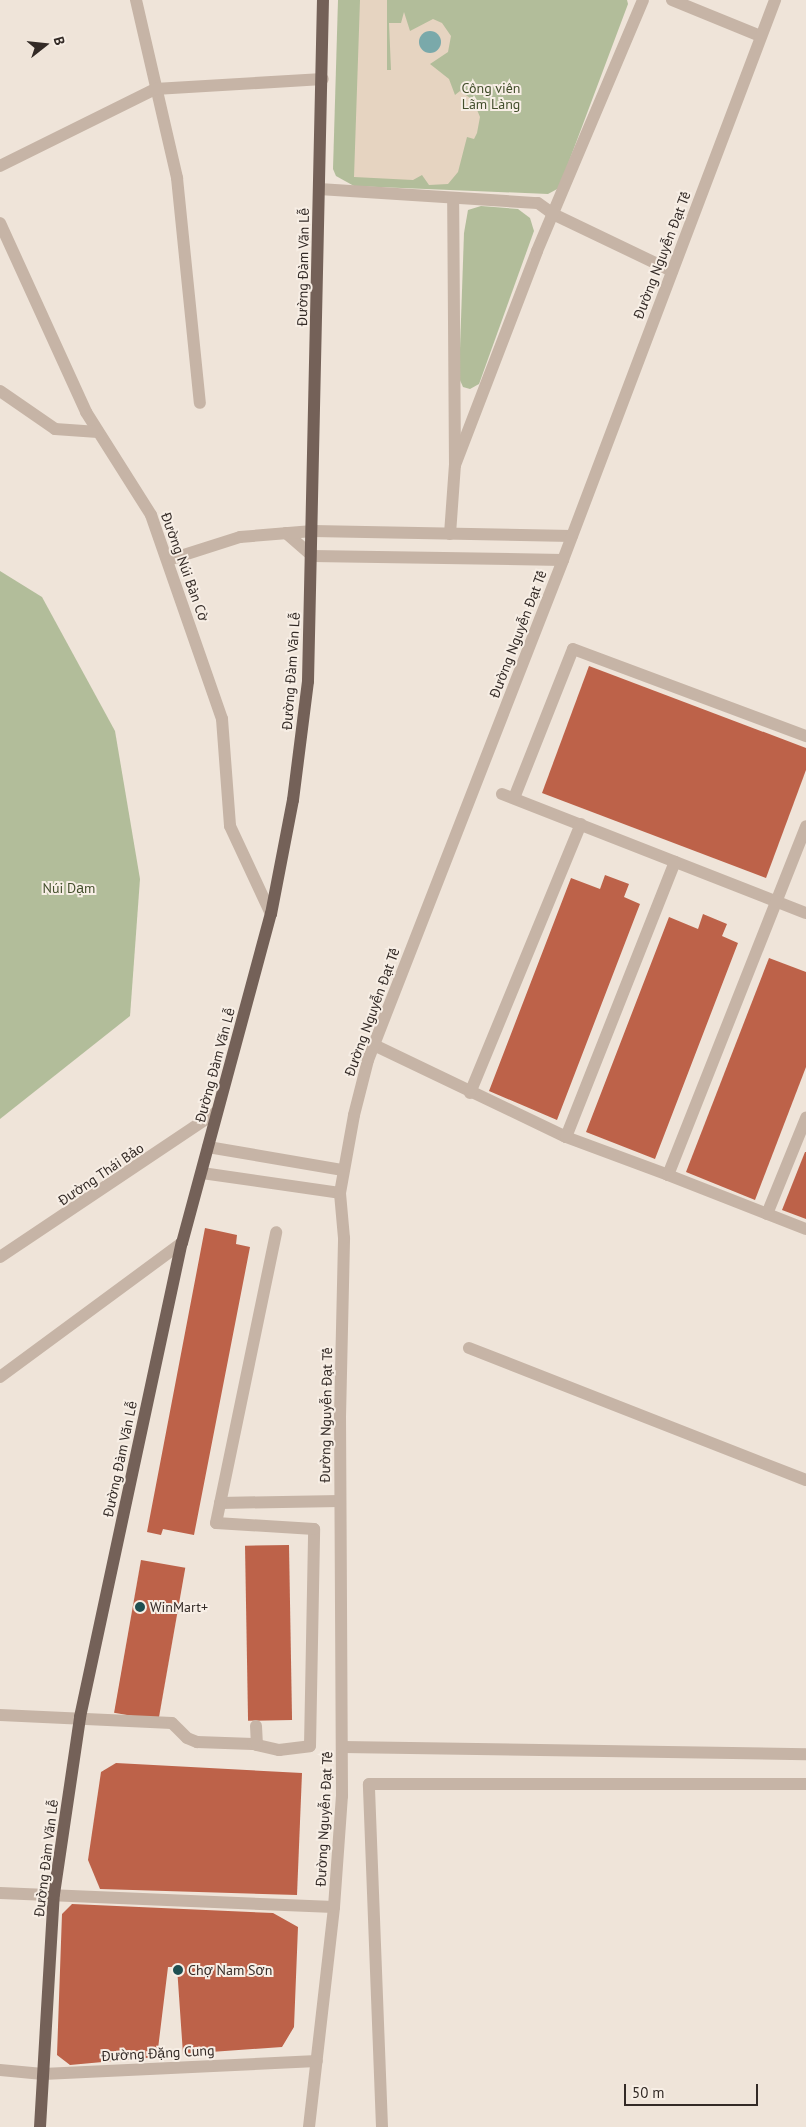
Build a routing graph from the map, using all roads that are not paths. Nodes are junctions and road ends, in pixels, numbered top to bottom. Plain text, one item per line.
1 (136, 0) edge
2 (323, 0) edge
3 (643, 0) edge
4 (672, 0) edge
5 (775, 0) edge
6 (760, 36) junction
7 (323, 78) junction
8 (155, 89) junction
9 (0, 166) edge
10 (319, 189) junction
11 (453, 198) junction
12 (553, 214) junction
13 (0, 223) edge
14 (672, 271) junction
15 (0, 391) edge
16 (200, 403) dead end
17 (98, 432) junction
18 (455, 465) junction
19 (313, 531) junction
20 (286, 533) junction
21 (450, 534) junction
22 (572, 536) junction
23 (312, 556) junction
24 (168, 560) junction
25 (563, 560) junction
26 (806, 736) edge
27 (581, 824) junction
28 (806, 826) edge
29 (675, 862) junction
30 (776, 901) junction
31 (806, 913) edge
32 (271, 914) junction
33 (374, 1045) junction
34 (470, 1093) junction
35 (217, 1112) junction
36 (806, 1118) edge
37 (566, 1137) junction
38 (208, 1147) junction
39 (343, 1170) junction
40 (202, 1173) junction
41 (668, 1175) junction
42 (340, 1193) junction
43 (767, 1214) junction
44 (806, 1229) edge
45 (276, 1232) dead end
46 (182, 1243) junction
47 (0, 1257) edge
48 (469, 1348) dead end
49 (0, 1377) edge
50 (806, 1480) edge
51 (340, 1501) junction
52 (220, 1503) junction
53 (0, 1714) edge
54 (80, 1717) junction
55 (256, 1726) dead end
56 (257, 1744) junction
57 (343, 1748) junction
58 (806, 1754) edge
59 (806, 1784) edge
60 (0, 1893) edge
61 (54, 1894) junction
62 (334, 1907) junction
63 (317, 2061) junction
64 (0, 2070) edge
65 (43, 2074) junction
66 (40, 2127) edge
67 (309, 2127) edge
68 (382, 2127) edge

1 - 8 street
2 - 7 main road, Đường Đàm Văn Lễ
3 - 12 street
4 - 6 street
5 - 6 street, Đường Nguyễn Đạt Tế
6 - 14 street, Đường Nguyễn Đạt Tế
7 - 8 street
7 - 10 main road, Đường Đàm Văn Lễ
8 - 9 street
8 - 16 street
10 - 11 street
10 - 19 main road, Đường Đàm Văn Lễ
11 - 12 street
11 - 18 street
12 - 14 street
12 - 18 street
13 - 17 street, Đường Núi Bàn Cờ
14 - 22 street, Đường Nguyễn Đạt Tế
15 - 17 street
17 - 24 street, Đường Núi Bàn Cờ
18 - 21 street
19 - 20 street
19 - 21 street
19 - 23 main road, Đường Đàm Văn Lễ
20 - 23 street
20 - 24 street
21 - 22 street
22 - 25 street, Đường Nguyễn Đạt Tế
23 - 25 street
23 - 32 main road, Đường Đàm Văn Lễ
24 - 32 street, Đường Núi Bàn Cờ
25 - 33 street, Đường Nguyễn Đạt Tế
26 - 27 street
27 - 29 street
27 - 34 street
28 - 30 street
29 - 30 street
29 - 37 street
30 - 31 street
30 - 41 street
32 - 35 main road, Đường Đàm Văn Lễ
33 - 34 street
33 - 39 street, Đường Nguyễn Đạt Tế
34 - 37 street
35 - 38 main road, Đường Đàm Văn Lễ
35 - 47 street, Đường Thái Bảo
36 - 43 street
37 - 41 street
38 - 39 street
38 - 40 main road, Đường Đàm Văn Lễ
39 - 42 street, Đường Nguyễn Đạt Tế
40 - 42 street
40 - 46 main road, Đường Đàm Văn Lễ
41 - 43 street
42 - 51 street, Đường Nguyễn Đạt Tế
43 - 44 street
45 - 52 street
46 - 49 street
46 - 54 main road, Đường Đàm Văn Lễ
48 - 50 street
51 - 52 street
51 - 57 street, Đường Nguyễn Đạt Tế
52 - 56 street
53 - 54 street
54 - 56 street
54 - 61 main road, Đường Đàm Văn Lễ
55 - 56 street
57 - 58 street
57 - 62 street, Đường Nguyễn Đạt Tế
59 - 68 street
60 - 61 street
61 - 62 street
61 - 65 main road, Đường Đàm Văn Lễ
62 - 63 street, Đường Nguyễn Đạt Tế
63 - 65 street, Đường Đặng Cung
63 - 67 street, Đường Nguyễn Đạt Tế
64 - 65 street, Đường Đặng Cung
65 - 66 main road, Đường Đàm Văn Lễ

